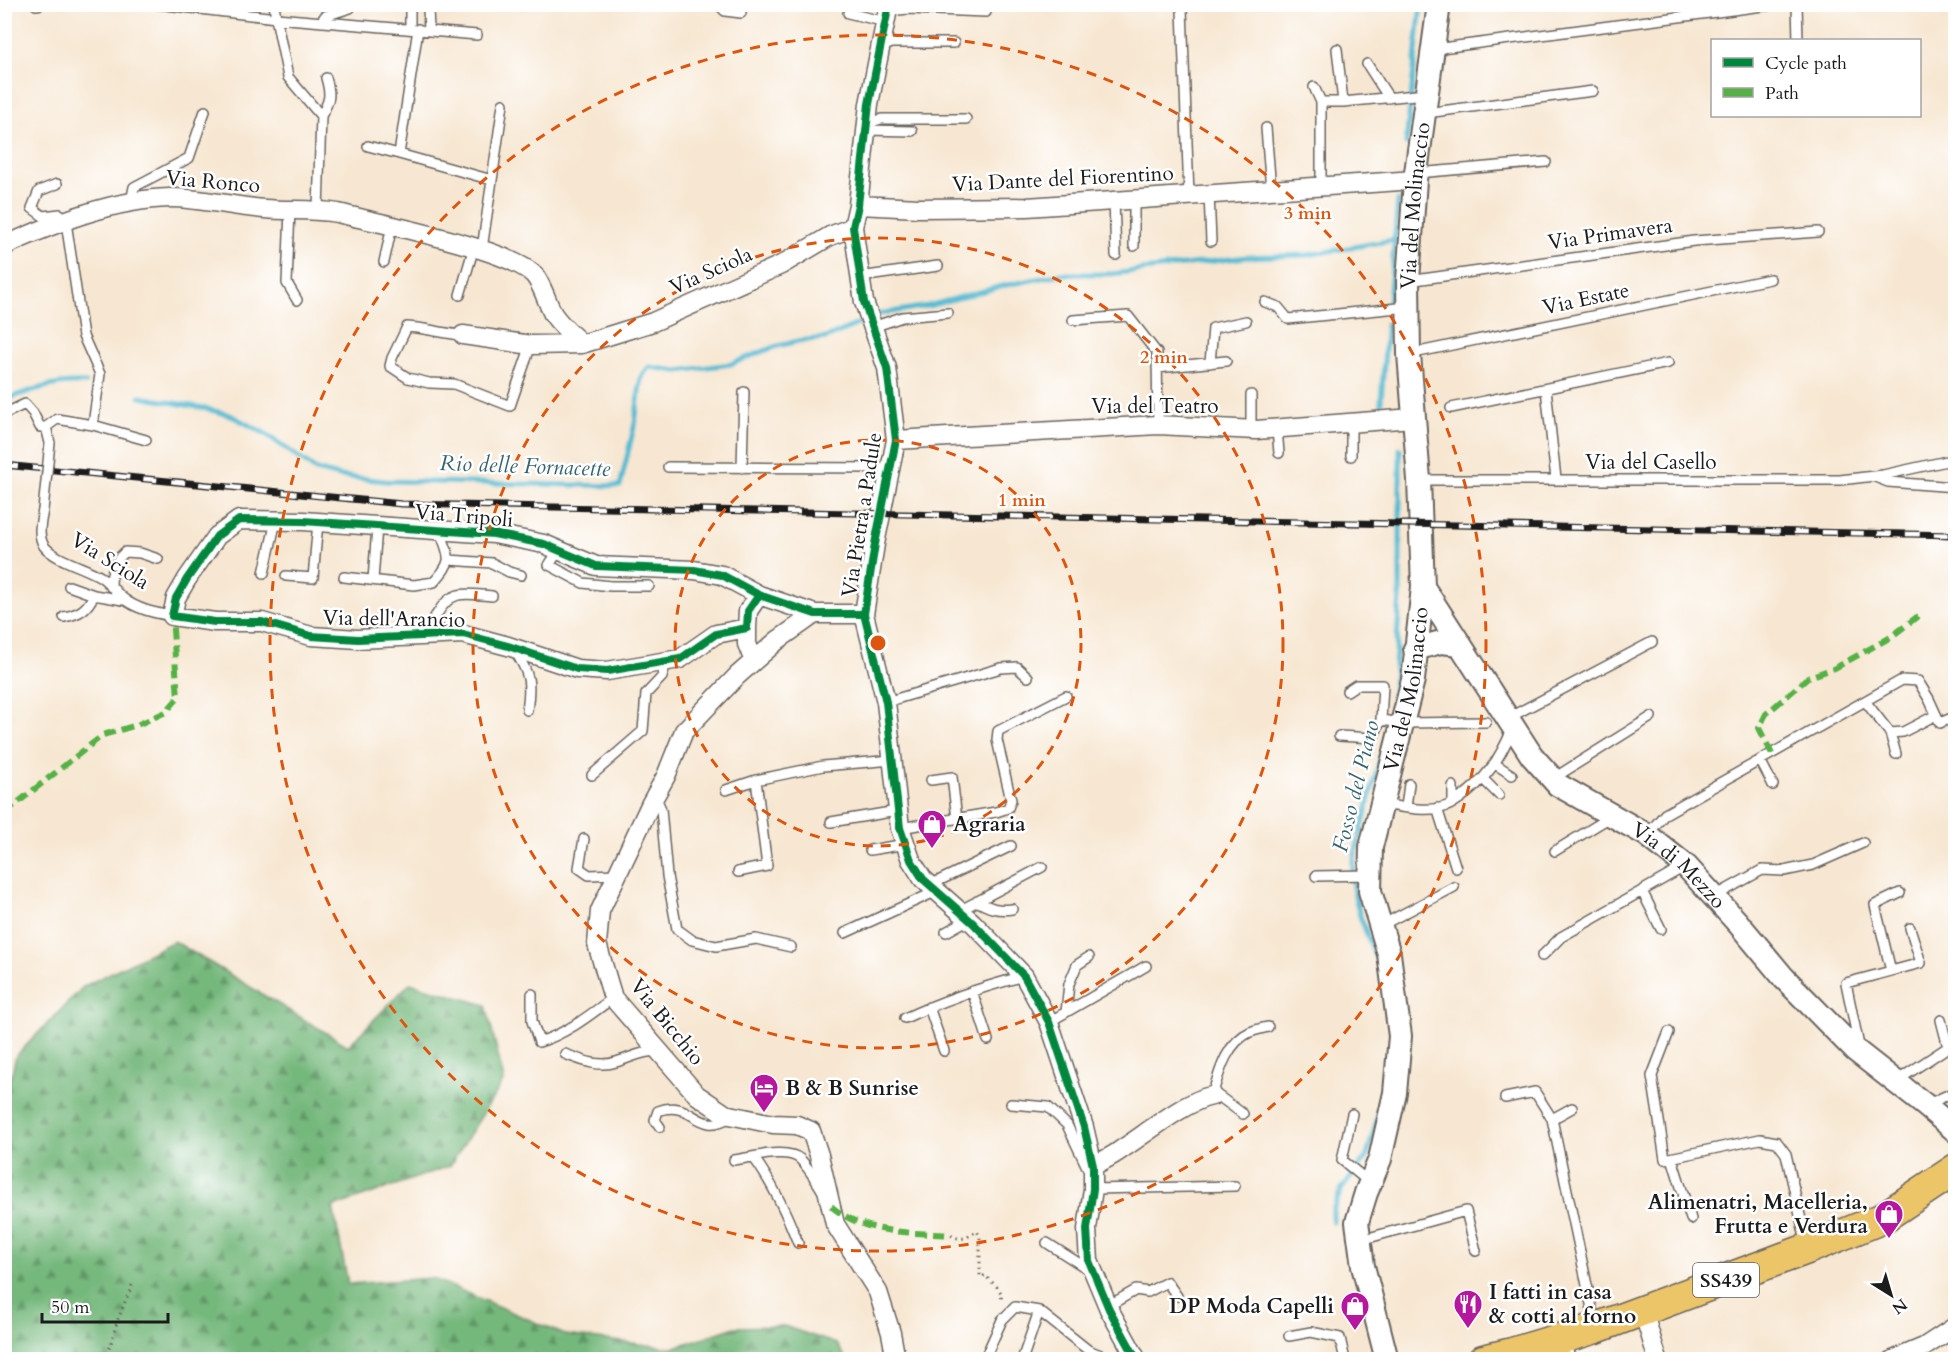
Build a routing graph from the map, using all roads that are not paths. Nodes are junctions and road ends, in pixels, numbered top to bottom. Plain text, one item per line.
1 (41, 4) edge
2 (274, 4) edge
3 (350, 4) edge
4 (410, 4) edge
5 (718, 4) edge
6 (1439, 4) edge
7 (1778, 4) edge
8 (1797, 4) edge
9 (36, 5) edge
10 (157, 5) edge
11 (203, 7) edge
12 (428, 9) dead end
13 (888, 9) edge
14 (1182, 9) dead end
15 (986, 12) dead end
16 (741, 13) dead end
17 (848, 13) dead end
18 (276, 18) junction
19 (321, 22) junction
20 (414, 29) junction
21 (429, 30) junction
22 (477, 35) dead end
23 (1798, 39) edge
24 (954, 43) dead end
25 (880, 47) junction
26 (1337, 49) dead end
27 (1434, 49) junction
28 (1366, 64) dead end
29 (326, 78) dead end
30 (1314, 87) dead end
31 (1593, 91) dead end
32 (1389, 98) junction
33 (1420, 100) junction
34 (1321, 102) junction
35 (1344, 102) junction
36 (503, 104) dead end
37 (205, 111) dead end
38 (321, 116) junction
39 (966, 119) dead end
40 (867, 126) junction
41 (1266, 128) dead end
42 (912, 131) dead end
43 (368, 146) dead end
44 (399, 154) junction
45 (1546, 162) dead end
46 (1416, 177) junction
47 (492, 180) junction
48 (57, 184) dead end
49 (1321, 187) junction
50 (1271, 190) junction
51 (1209, 194) junction
52 (1189, 196) junction
53 (1134, 200) junction
54 (131, 201) junction
55 (1114, 201) junction
56 (858, 205) junction
57 (290, 210) junction
58 (318, 210) junction
59 (66, 222) junction
60 (392, 226) junction
61 (853, 226) junction
62 (1818, 232) dead end
63 (1211, 241) dead end
64 (4, 246) edge
65 (1134, 246) dead end
66 (478, 248) junction
67 (1116, 255) dead end
68 (384, 262) dead end
69 (938, 266) dead end
70 (860, 277) junction
71 (1770, 279) dead end
72 (1408, 281) junction
73 (460, 295) dead end
74 (297, 300) dead end
75 (1265, 302) dead end
76 (1408, 308) junction
77 (948, 313) dead end
78 (1073, 320) dead end
79 (1246, 321) dead end
80 (873, 327) junction
81 (463, 336) joint
82 (582, 344) junction
83 (531, 345) junction
84 (1409, 354) junction
85 (1226, 361) dead end
86 (1210, 363) junction
87 (1668, 363) dead end
88 (1157, 368) junction
89 (1546, 388) junction
90 (744, 393) dead end
91 (1251, 395) dead end
92 (1451, 408) dead end
93 (4, 414) edge
94 (1413, 418) junction
95 (1351, 423) junction
96 (93, 425) junction
97 (1158, 425) junction
98 (46, 427) junction
99 (1277, 429) junction
100 (1251, 430) junction
101 (146, 440) dead end
102 (896, 440) junction
103 (1279, 453) dead end
104 (1351, 456) dead end
105 (1956, 459) edge
106 (668, 467) dead end
107 (742, 468) junction
108 (891, 468) junction
109 (1878, 476) junction
110 (1556, 479) junction
111 (1419, 480) junction
112 (1956, 487) edge
113 (276, 521) junction
114 (318, 522) junction
115 (377, 527) junction
116 (440, 531) junction
117 (559, 550) junction
118 (158, 559) dead end
119 (448, 560) junction
120 (264, 573) dead end
121 (521, 575) dead end
122 (286, 576) dead end
123 (344, 577) dead end
124 (373, 580) junction
125 (69, 586) dead end
126 (111, 586) junction
127 (649, 586) dead end
128 (1423, 586) junction
129 (94, 595) junction
130 (759, 595) junction
131 (492, 596) dead end
132 (125, 600) junction
133 (815, 614) junction
134 (864, 614) junction
135 (172, 616) junction
136 (64, 617) dead end
137 (747, 628) junction
138 (428, 636) junction
139 (1652, 642) dead end
140 (1460, 644) junction
141 (513, 648) junction
142 (1415, 649) junction
143 (754, 661) junction
144 (666, 662) junction
145 (1028, 677) dead end
146 (1347, 691) dead end
147 (1066, 696) dead end
148 (1865, 701) junction
149 (886, 702) junction
150 (527, 710) dead end
151 (1936, 715) junction
152 (1956, 716) edge
153 (1651, 717) dead end
154 (1390, 721) junction
155 (1486, 722) dead end
156 (1511, 723) junction
157 (1890, 733) junction
158 (1339, 736) dead end
159 (1896, 754) dead end
160 (893, 759) junction
161 (1760, 760) junction
162 (1495, 764) junction
163 (592, 775) dead end
164 (1512, 775) dead end
165 (1484, 779) junction
166 (1552, 779) junction
167 (756, 780) junction
168 (931, 780) dead end
169 (1409, 784) dead end
170 (1773, 785) dead end
171 (1453, 786) dead end
172 (726, 790) dead end
173 (1499, 795) dead end
174 (655, 796) junction
175 (1453, 803) junction
176 (1383, 804) junction
177 (1406, 807) junction
178 (1437, 808) junction
179 (1612, 816) junction
180 (957, 819) junction
181 (831, 822) dead end
182 (901, 828) junction
183 (1647, 835) junction
184 (584, 839) dead end
185 (1863, 843) dead end
186 (1011, 846) dead end
187 (870, 850) dead end
188 (1555, 850) dead end
189 (1686, 866) junction
190 (1042, 867) dead end
191 (1456, 868) dead end
192 (738, 872) dead end
193 (617, 874) junction
194 (1365, 875) junction
195 (1316, 876) dead end
196 (1454, 887) dead end
197 (933, 888) junction
198 (1642, 891) junction
199 (1900, 893) dead end
200 (1714, 896) junction
201 (976, 901) junction
202 (1012, 909) dead end
203 (964, 915) junction
204 (1380, 926) junction
205 (1661, 928) dead end
206 (1910, 928) dead end
207 (946, 932) dead end
208 (844, 933) dead end
209 (791, 947) dead end
210 (1542, 956) dead end
211 (1089, 957) dead end
212 (1146, 966) dead end
213 (1892, 971) junction
214 (1024, 976) junction
215 (972, 991) junction
216 (532, 994) dead end
217 (613, 998) junction
218 (929, 1007) junction
219 (1066, 1012) junction
220 (904, 1018) dead end
221 (1941, 1020) dead end
222 (1049, 1022) junction
223 (1268, 1027) dead end
224 (1669, 1032) dead end
225 (988, 1040) dead end
226 (660, 1051) junction
227 (944, 1051) dead end
228 (565, 1054) dead end
229 (1861, 1055) junction
230 (1894, 1082) junction
231 (1950, 1094) dead end
232 (1212, 1096) junction
233 (1505, 1098) dead end
234 (1011, 1104) dead end
235 (1925, 1105) junction
236 (1572, 1108) dead end
237 (1243, 1114) dead end
238 (1352, 1114) dead end
239 (733, 1115) junction
240 (1552, 1119) junction
241 (660, 1127) dead end
242 (1956, 1131) edge
243 (754, 1158) junction
244 (1672, 1158) junction
245 (734, 1160) dead end
246 (1956, 1169) edge
247 (1093, 1177) junction
248 (1366, 1180) junction
249 (1235, 1186) dead end
250 (830, 1200) junction
251 (1691, 1219) dead end
252 (1360, 1240) junction
253 (798, 1243) dead end
254 (1047, 1243) dead end
255 (1808, 1250) junction
256 (1476, 1251) dead end
257 (1094, 1273) junction
258 (1177, 1296) dead end
259 (1108, 1306) junction
260 (1039, 1311) junction
261 (1643, 1311) junction
262 (1956, 1326) edge
263 (1596, 1328) junction
264 (1289, 1336) dead end
265 (1568, 1349) edge
266 (1135, 1356) edge
267 (1512, 1356) edge
268 (896, 1359) edge
269 (984, 1359) edge
270 (1022, 1359) edge
271 (1345, 1359) edge
272 (1387, 1359) edge
273 (1483, 1359) edge
274 (1658, 1359) edge
275 (1893, 1359) edge

1 - 9 lane
2 - 18 lane
3 - 19 lane
4 - 20 lane
5 - 16 lane
6 - 27 street, Via del Molinaccio
7 - 27 lane
8 - 23 lane
10 - 11 lane
11 - 18 lane
12 - 21 lane
13 - 15 lane
13 - 17 lane
13 - 25 street, Via Pietra a Padule
14 - 52 lane
18 - 19 lane
18 - 38 lane
19 - 20 lane
20 - 21 lane
20 - 44 lane
21 - 22 lane
24 - 25 lane
25 - 40 street, Via Pietra a Padule
26 - 35 lane
27 - 33 street, Via del Molinaccio
28 - 32 lane
29 - 38 lane
30 - 34 lane
31 - 33 lane
32 - 33 lane
32 - 35 lane
33 - 46 street, Via del Molinaccio
34 - 35 lane
34 - 49 lane
36 - 47 lane
37 - 54 lane
38 - 58 lane
39 - 40 lane
40 - 42 lane
40 - 56 street, Via Pietra a Padule
41 - 50 lane
43 - 44 lane
44 - 47 lane
45 - 46 lane, Via Dante del Fiorentino
46 - 49 street, Via Dante del Fiorentino
46 - 72 street, Via del Molinaccio
47 - 66 lane
48 - 59 lane
49 - 50 street, Via Dante del Fiorentino
50 - 51 street, Via Dante del Fiorentino
51 - 52 street, Via Dante del Fiorentino
51 - 63 lane
52 - 53 street, Via Dante del Fiorentino
53 - 55 street, Via Dante del Fiorentino
53 - 65 lane
54 - 57 street, Via Ronco
54 - 59 street, Via Ronco
55 - 56 street, Via Dante del Fiorentino
55 - 67 lane
56 - 61 street, Via Pietra a Padule
57 - 58 street, Via Ronco
57 - 74 lane
58 - 60 street, Via Ronco
59 - 64 street, Via Ronco
59 - 96 lane
60 - 66 street, Via Ronco
60 - 68 lane
61 - 70 street, Via Pietra a Padule
61 - 82 street, Via Sciola
62 - 72 lane, Via Primavera
66 - 73 lane
66 - 82 street, Via Ronco
69 - 70 lane
70 - 80 street, Via Pietra a Padule
71 - 84 lane, Via Estate
72 - 76 street, Via del Molinaccio
75 - 76 lane
76 - 84 street, Via del Molinaccio
77 - 80 lane
78 - 88 lane
79 - 86 lane
80 - 102 street, Via Pietra a Padule
81 - 83 street, Via Sciola
81 - 83 lane
82 - 83 street, Via Sciola
84 - 94 street, Via del Molinaccio
85 - 86 lane
86 - 88 lane
87 - 89 lane
88 - 97 lane
89 - 92 lane
89 - 110 lane
90 - 107 lane
91 - 100 lane
93 - 98 lane
94 - 95 street, Via del Teatro
94 - 111 street, Via del Molinaccio
95 - 99 street, Via del Teatro
95 - 104 lane
96 - 98 lane
96 - 101 lane
97 - 100 street, Via del Teatro
97 - 102 street, Via del Teatro
98 - 126 lane, Via Sciola, bridge
99 - 100 street, Via del Teatro
99 - 103 lane
102 - 108 street, Via Pietra a Padule
105 - 109 lane, Via del Casello
106 - 107 lane
107 - 108 lane
108 - 134 street, Via Pietra a Padule
109 - 110 lane, Via del Casello
109 - 112 lane
110 - 111 lane, Via del Casello
111 - 128 street, Via del Molinaccio
113 - 114 street, Via Tripoli
113 - 120 lane
113 - 135 street, Via Tripoli
114 - 115 street, Via Tripoli
114 - 122 lane
115 - 116 street, Via Tripoli
115 - 124 lane
116 - 117 street, Via Tripoli
116 - 119 lane
117 - 127 lane
117 - 130 street, Via Tripoli
118 - 126 lane
119 - 121 lane
119 - 124 lane
123 - 124 lane
125 - 129 lane
126 - 132 lane, Via Sciola
128 - 140 street, Via di Mezzo
128 - 142 street, Via del Molinaccio
129 - 132 lane
129 - 136 lane
130 - 133 street, Via Tripoli
130 - 137 street
131 - 138 lane
132 - 135 lane, Via Sciola
133 - 134 street, Via Tripoli
133 - 143 street, Via Bicchio
134 - 149 street, Via Pietra a Padule
135 - 138 street, Via dell'Arancio
137 - 143 street
137 - 144 street, Via dell'Arancio
138 - 141 street, Via dell'Arancio
139 - 156 lane
140 - 142 street
140 - 156 street, Via di Mezzo
141 - 144 street, Via dell'Arancio
141 - 150 lane
142 - 154 street, Via del Molinaccio
143 - 174 street, Via Bicchio
144 - 163 lane
145 - 149 lane
146 - 154 lane
147 - 180 lane
148 - 151 lane
148 - 157 lane
148 - 161 lane
149 - 160 street, Via Pietra a Padule
151 - 152 lane
151 - 157 lane
153 - 166 lane
154 - 155 lane
154 - 158 lane
154 - 176 street, Via del Molinaccio
156 - 162 lane
156 - 166 street, Via di Mezzo
157 - 159 lane
160 - 167 lane
160 - 182 street, Via Pietra a Padule
161 - 170 lane
161 - 183 lane
162 - 164 lane
162 - 165 lane
165 - 173 lane
165 - 175 lane
166 - 179 street, Via di Mezzo
167 - 172 lane
167 - 192 lane
168 - 180 lane
169 - 177 lane
171 - 175 lane
174 - 193 street, Via Bicchio
174 - 209 lane
175 - 178 lane
176 - 177 lane
176 - 194 street, Via del Molinaccio
177 - 178 lane
178 - 191 lane
179 - 183 street, Via di Mezzo
179 - 188 lane
180 - 182 lane
181 - 182 lane
182 - 187 lane
182 - 197 street, Via Pietra a Padule
183 - 189 street, Via di Mezzo
184 - 193 lane
185 - 200 lane
186 - 197 lane
189 - 198 lane
189 - 200 street, Via di Mezzo
190 - 201 lane
193 - 217 street, Via Bicchio
194 - 195 lane
194 - 204 street, Via del Molinaccio
196 - 204 lane
197 - 203 street, Via Pietra a Padule
197 - 208 lane
198 - 205 lane
198 - 210 lane
199 - 213 lane
200 - 229 street, Via di Mezzo
201 - 202 lane
201 - 203 lane
203 - 207 lane
203 - 214 street, Via Pietra a Padule
204 - 248 street, Via del Molinaccio
206 - 213 lane
211 - 219 lane
212 - 219 lane
213 - 229 lane
214 - 215 lane
214 - 222 street, Via Pietra a Padule
215 - 218 lane
215 - 225 lane
216 - 217 lane
217 - 226 street, Via Bicchio
218 - 220 lane
218 - 227 lane
219 - 222 lane
221 - 230 lane
222 - 247 street, Via Pietra a Padule
223 - 232 lane
224 - 244 lane
226 - 228 lane
226 - 239 street, Via Bicchio
229 - 230 street, Via di Mezzo
230 - 235 street, Via di Mezzo
231 - 235 lane
232 - 237 lane
232 - 247 street
233 - 240 lane
234 - 247 lane
235 - 242 street, Via di Mezzo
236 - 240 lane
238 - 248 lane
239 - 241 lane
239 - 250 street, Via Bicchio
240 - 263 lane
243 - 245 lane
243 - 250 lane
243 - 253 lane
244 - 251 lane
244 - 255 lane
246 - 255 main road, SS439
247 - 249 lane
247 - 257 street, Via Pietra a Padule
248 - 252 street, Via del Molinaccio
250 - 268 street, Via Bicchio
252 - 256 lane
252 - 272 street, Via del Molinaccio
254 - 257 lane
255 - 261 main road, SS439
257 - 259 street, Via Pietra a Padule
258 - 259 lane
259 - 266 street, Via Pietra a Padule
260 - 266 lane
260 - 269 lane
260 - 270 lane
261 - 263 main road, SS439
261 - 274 street
262 - 275 street
263 - 265 main road, SS439
264 - 271 lane
265 - 267 main road, SS439
267 - 273 main road, SS439

